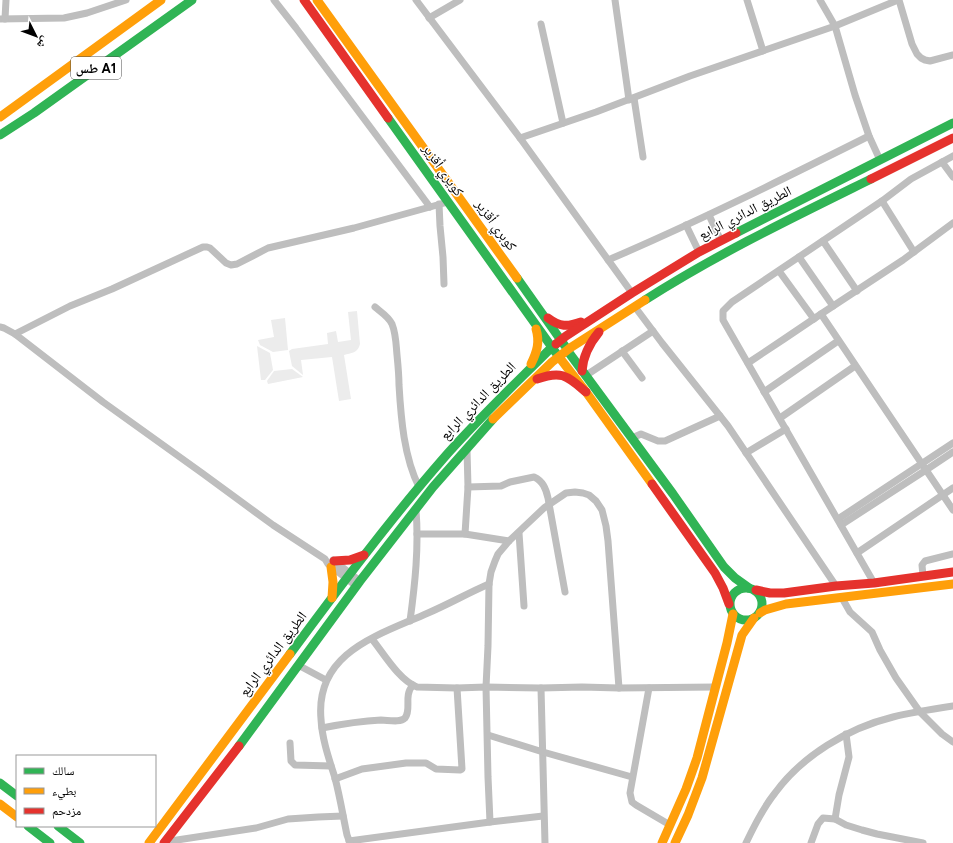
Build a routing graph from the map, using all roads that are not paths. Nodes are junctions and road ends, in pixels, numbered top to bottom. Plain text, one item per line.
1 (6, 0) edge
2 (126, 0) edge
3 (161, 0) edge
4 (192, 0) edge
5 (274, 0) edge
6 (304, 0) edge
7 (317, 0) edge
8 (416, 0) edge
9 (460, 0) edge
10 (615, 0) edge
11 (747, 0) edge
12 (820, 0) edge
13 (898, 0) edge
14 (149, 4) edge
15 (429, 18) junction
16 (2, 19) edge
17 (541, 24) dead end
18 (835, 26) junction
19 (764, 51) junction
20 (953, 55) edge
21 (632, 99) junction
22 (0, 117) edge
23 (563, 123) junction
24 (953, 124) edge
25 (0, 135) edge
26 (870, 136) junction
27 (520, 138) junction
28 (953, 138) edge
29 (953, 156) edge
30 (643, 157) dead end
31 (880, 160) junction
32 (942, 162) junction
33 (953, 177) edge
34 (882, 201) junction
35 (443, 203) junction
36 (430, 207) junction
37 (709, 215) junction
38 (686, 225) junction
39 (952, 226) edge
40 (721, 240) junction
41 (823, 241) junction
42 (699, 252) junction
43 (914, 252) junction
44 (799, 257) junction
45 (608, 260) junction
46 (779, 271) junction
47 (444, 284) dead end
48 (857, 291) junction
49 (632, 293) junction
50 (833, 306) junction
51 (375, 307) dead end
52 (635, 307) junction
53 (538, 309) junction
54 (821, 314) junction
55 (530, 316) junction
56 (597, 316) junction
57 (814, 319) junction
58 (608, 322) junction
59 (0, 328) edge
60 (653, 331) junction
61 (14, 334) junction
62 (561, 341) junction
63 (838, 341) junction
64 (552, 348) junction
65 (567, 350) junction
66 (622, 352) junction
67 (559, 357) junction
68 (748, 362) junction
69 (855, 366) junction
70 (526, 372) junction
71 (584, 373) junction
72 (642, 378) dead end
73 (527, 386) junction
74 (586, 392) junction
75 (764, 392) junction
76 (720, 416) junction
77 (780, 418) junction
78 (786, 429) junction
79 (632, 438) junction
80 (953, 443) edge
81 (467, 450) junction
82 (953, 452) edge
83 (746, 453) junction
84 (922, 464) junction
85 (926, 470) junction
86 (419, 487) junction
87 (468, 487) junction
88 (953, 488) edge
89 (943, 495) junction
90 (550, 504) junction
91 (416, 510) junction
92 (953, 510) edge
93 (839, 522) junction
94 (519, 533) junction
95 (417, 534) junction
96 (464, 534) junction
97 (509, 541) junction
98 (857, 553) junction
99 (953, 554) edge
100 (364, 555) junction
101 (330, 562) junction
102 (953, 572) edge
103 (348, 576) junction
104 (923, 576) junction
105 (358, 583) junction
106 (874, 583) junction
107 (489, 584) junction
108 (953, 584) edge
109 (836, 586) junction
110 (752, 589) junction
111 (565, 592) dead end
112 (332, 598) junction
113 (842, 598) junction
114 (729, 604) junction
115 (524, 606) dead end
116 (733, 614) junction
117 (757, 616) junction
118 (410, 621) junction
119 (372, 639) junction
120 (298, 665) junction
121 (326, 680) junction
122 (413, 685) junction
123 (486, 687) junction
124 (715, 687) junction
125 (457, 688) junction
126 (541, 688) junction
127 (619, 688) junction
128 (649, 688) junction
129 (953, 706) edge
130 (920, 712) junction
131 (322, 728) junction
132 (846, 734) junction
133 (488, 735) junction
134 (953, 742) edge
135 (290, 743) dead end
136 (543, 752) junction
137 (331, 766) junction
138 (632, 776) junction
139 (335, 779) junction
140 (0, 783) edge
141 (16, 795) edge
142 (0, 804) edge
143 (676, 811) junction
144 (688, 815) junction
145 (16, 816) edge
146 (343, 816) junction
147 (543, 816) junction
148 (835, 819) junction
149 (490, 822) junction
150 (670, 825) junction
151 (29, 827) edge
152 (59, 827) edge
153 (907, 841) edge
154 (164, 842) edge
155 (349, 842) edge
156 (50, 843) edge
157 (80, 843) edge
158 (149, 843) edge
159 (545, 843) edge
160 (662, 843) edge
161 (675, 843) edge
162 (746, 843) edge
163 (811, 843) edge
164 (923, 843) edge

1 - 16 street
2 - 16 street
3 - 14 main road
4 - 25 main road, طس A1
5 - 36 street
6 - 35 main road, كويري أقزير
7 - 53 main road, كوبري أقزير
8 - 15 street
9 - 15 street
10 - 21 street
11 - 19 street
12 - 18 street
13 - 18 street
13 - 20 street
14 - 22 main road
15 - 27 street
17 - 23 street
18 - 19 street
18 - 26 street
19 - 21 street
21 - 23 street
21 - 30 street
23 - 27 street
24 - 31 main road, الطريق الدائري الرابع
26 - 31 street
26 - 37 street
27 - 45 street
28 - 52 main road, الطريق الدائري الرابع
29 - 32 street
31 - 40 main road, الطريق الدائري الرابع
32 - 33 street
32 - 34 street
34 - 41 street
34 - 43 street
35 - 36 street
35 - 47 street
35 - 55 main road, كويري أقزير
36 - 61 street
37 - 38 street
37 - 40 street
38 - 42 street
38 - 45 street
39 - 43 street
40 - 42 main road, الطريق الدائري الرابع
41 - 44 street
41 - 48 street
42 - 49 main road, الطريق الدائري الرابع
43 - 48 street
44 - 46 street
44 - 50 street
45 - 49 street
46 - 57 street
46 - 68 street
48 - 50 street
49 - 56 main road, الطريق الدائري الرابع
50 - 54 street
51 - 86 street
52 - 58 main road, الطريق الدائري الرابع
52 - 60 street
53 - 56 main road
53 - 62 main road, كوبري أقزير
54 - 57 street
54 - 63 street
55 - 64 main road, كويري أقزير
55 - 70 main road
56 - 62 main road, الطريق الدائري الرابع
57 - 68 street
58 - 65 main road, الطريق الدائري الرابع
58 - 71 main road
59 - 61 street
60 - 66 street
60 - 76 street
61 - 101 street
62 - 64 main road, الطريق الدائري الرابع
62 - 65 main road, كوبري أقزير
63 - 69 street
63 - 75 street
64 - 67 main road, كويري أقزير
64 - 70 main road, الطريق الدائري الرابع
65 - 67 main road, الطريق الدائري الرابع
65 - 71 main road, كوبري أقزير
66 - 71 street
66 - 72 street
67 - 73 main road, الطريق الدائري الرابع
67 - 74 main road, كويري أقزير
68 - 75 street
69 - 77 street
69 - 84 street
70 - 86 main road, الطريق الدائري الرابع
71 - 79 main road, كوبري أقزير
73 - 74 main road
73 - 81 main road, الطريق الدائري الرابع
74 - 114 main road
75 - 77 street
76 - 79 street
76 - 83 street
77 - 78 street
78 - 83 street
78 - 93 street
79 - 110 main road, كوبري أقزير
80 - 84 street
81 - 87 street
81 - 91 main road, الطريق الدائري الرابع
82 - 85 street
83 - 109 street
84 - 85 street
84 - 93 street
85 - 89 street
85 - 93 street
86 - 100 main road, الطريق الدائري الرابع
87 - 90 street
87 - 96 street
88 - 89 street
89 - 92 street
89 - 98 street
90 - 94 street
90 - 111 street
90 - 127 street
91 - 95 street
91 - 105 main road, الطريق الدائري الرابع
93 - 98 street
94 - 97 street
94 - 115 street
95 - 96 street
95 - 118 street
96 - 97 street
97 - 107 street
98 - 106 street
99 - 104 street
100 - 101 main road
100 - 103 main road, الطريق الدائري الرابع
101 - 103 street
101 - 112 main road
102 - 104 main road
103 - 105 street
103 - 112 main road, الطريق الدائري الرابع
104 - 106 main road
105 - 120 main road, الطريق الدائري الرابع
106 - 109 main road
107 - 118 street
107 - 123 street
108 - 113 main road
109 - 110 main road
110 - 114 main road
110 - 117 main road
112 - 158 main road, الطريق الدائري الرابع
113 - 117 main road
113 - 130 street
114 - 116 main road
116 - 117 main road
116 - 124 main road
117 - 144 main road
118 - 119 street
119 - 121 street
119 - 122 street
120 - 121 street
120 - 154 main road, الطريق الدائري الرابع
121 - 131 street
122 - 125 street
122 - 131 street
123 - 125 street
123 - 126 street
123 - 133 street
124 - 128 street
124 - 143 main road
125 - 139 street
126 - 127 street
126 - 136 street
127 - 128 street
128 - 138 street
129 - 130 street
130 - 132 street
130 - 134 street
131 - 137 street
132 - 148 street
132 - 162 street
133 - 136 street
133 - 149 street
135 - 137 street
136 - 138 street
136 - 147 street
137 - 139 street
138 - 150 street
139 - 146 street
140 - 141 main road
142 - 145 main road
143 - 144 main road
143 - 150 main road
144 - 161 main road
146 - 154 street
146 - 155 street
147 - 149 street
147 - 159 street
148 - 153 street
148 - 163 street
149 - 155 street
150 - 160 main road
151 - 156 main road
152 - 157 main road
153 - 164 street

